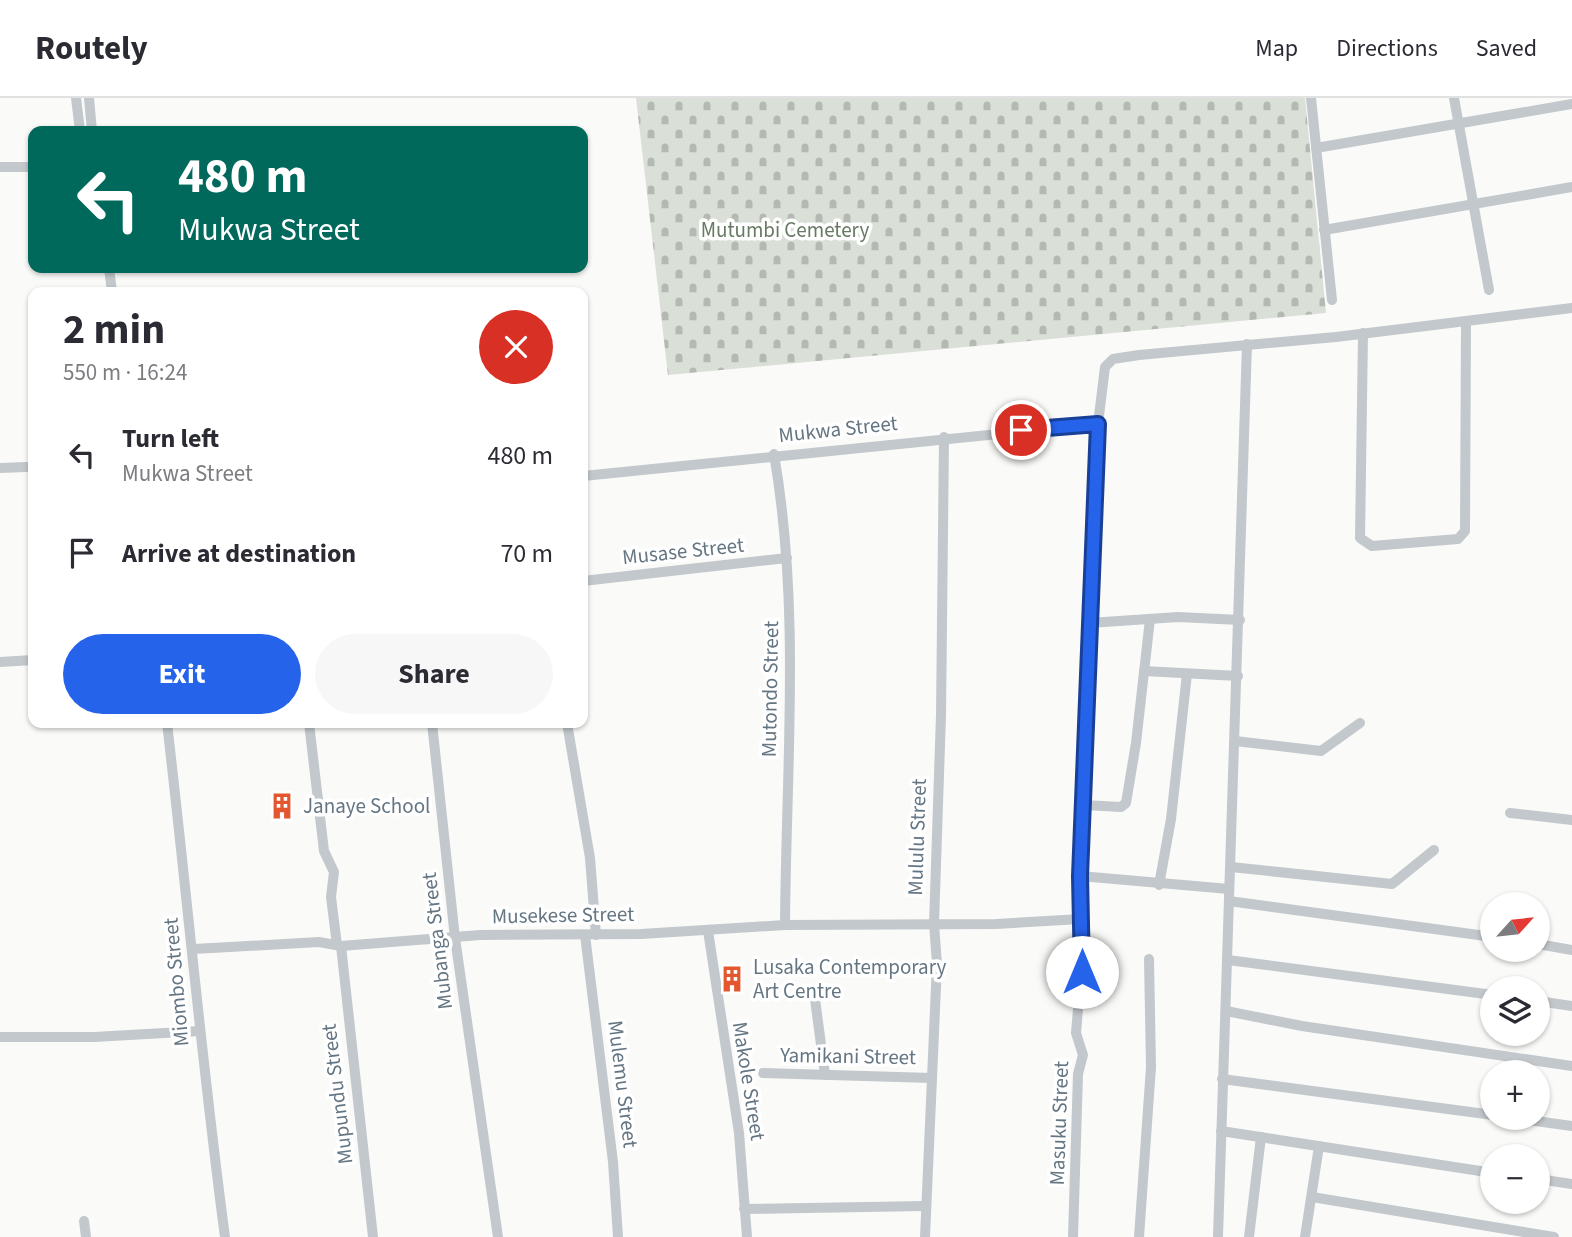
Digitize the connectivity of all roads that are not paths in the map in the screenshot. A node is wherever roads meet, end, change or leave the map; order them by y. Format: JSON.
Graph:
{"nodes":[{"id":1,"x":76,"y":98,"type":"edge"},
{"id":2,"x":89,"y":98,"type":"edge"},
{"id":3,"x":1311,"y":98,"type":"edge"},
{"id":4,"x":1454,"y":98,"type":"edge"},
{"id":5,"x":1572,"y":104,"type":"edge"},
{"id":6,"x":1459,"y":124,"type":"junction"},
{"id":7,"x":79,"y":126,"type":"edge"},
{"id":8,"x":92,"y":126,"type":"edge"},
{"id":9,"x":1316,"y":148,"type":"junction"},
{"id":10,"x":0,"y":167,"type":"edge"},
{"id":11,"x":28,"y":167,"type":"edge"},
{"id":12,"x":1572,"y":187,"type":"edge"},
{"id":13,"x":1474,"y":204,"type":"junction"},
{"id":14,"x":1324,"y":230,"type":"junction"},
{"id":15,"x":1489,"y":290,"type":"dead end"},
{"id":16,"x":1332,"y":300,"type":"dead end"},
{"id":17,"x":1572,"y":309,"type":"edge"},
{"id":18,"x":1466,"y":321,"type":"junction"},
{"id":19,"x":1363,"y":334,"type":"junction"},
{"id":20,"x":1247,"y":344,"type":"junction"},
{"id":21,"x":1098,"y":424,"type":"junction"},
{"id":22,"x":944,"y":438,"type":"junction"},
{"id":23,"x":774,"y":454,"type":"junction"},
{"id":24,"x":26,"y":467,"type":"dead end"},
{"id":25,"x":0,"y":468,"type":"edge"},
{"id":26,"x":588,"y":475,"type":"edge"},
{"id":27,"x":787,"y":558,"type":"junction"},
{"id":28,"x":588,"y":580,"type":"edge"},
{"id":29,"x":1150,"y":619,"type":"junction"},
{"id":30,"x":1240,"y":620,"type":"junction"},
{"id":31,"x":1089,"y":624,"type":"junction"},
{"id":32,"x":28,"y":660,"type":"edge"},
{"id":33,"x":0,"y":662,"type":"edge"},
{"id":34,"x":1144,"y":671,"type":"junction"},
{"id":35,"x":1187,"y":674,"type":"junction"},
{"id":36,"x":1238,"y":676,"type":"junction"},
{"id":37,"x":1360,"y":723,"type":"dead end"},
{"id":38,"x":167,"y":728,"type":"edge"},
{"id":39,"x":310,"y":728,"type":"edge"},
{"id":40,"x":433,"y":728,"type":"edge"},
{"id":41,"x":568,"y":728,"type":"edge"},
{"id":42,"x":1235,"y":741,"type":"junction"},
{"id":43,"x":1084,"y":805,"type":"junction"},
{"id":44,"x":1510,"y":813,"type":"dead end"},
{"id":45,"x":1572,"y":820,"type":"edge"},
{"id":46,"x":1434,"y":850,"type":"dead end"},
{"id":47,"x":1231,"y":867,"type":"junction"},
{"id":48,"x":1080,"y":876,"type":"junction"},
{"id":49,"x":1159,"y":885,"type":"junction"},
{"id":50,"x":1229,"y":895,"type":"junction"},
{"id":51,"x":1081,"y":919,"type":"junction"},
{"id":52,"x":934,"y":924,"type":"junction"},
{"id":53,"x":785,"y":925,"type":"junction"},
{"id":54,"x":708,"y":930,"type":"junction"},
{"id":55,"x":591,"y":935,"type":"junction"},
{"id":56,"x":1480,"y":935,"type":"edge"},
{"id":57,"x":455,"y":938,"type":"junction"},
{"id":58,"x":339,"y":946,"type":"junction"},
{"id":59,"x":1550,"y":946,"type":"edge"},
{"id":60,"x":194,"y":949,"type":"junction"},
{"id":61,"x":1572,"y":950,"type":"edge"},
{"id":62,"x":1149,"y":959,"type":"dead end"},
{"id":63,"x":1228,"y":960,"type":"junction"},
{"id":64,"x":1480,"y":993,"type":"edge"},
{"id":65,"x":815,"y":999,"type":"dead end"},
{"id":66,"x":1550,"y":1003,"type":"edge"},
{"id":67,"x":1572,"y":1006,"type":"edge"},
{"id":68,"x":1226,"y":1011,"type":"junction"},
{"id":69,"x":200,"y":1031,"type":"junction"},
{"id":70,"x":0,"y":1037,"type":"edge"},
{"id":71,"x":1572,"y":1066,"type":"edge"},
{"id":72,"x":763,"y":1073,"type":"dead end"},
{"id":73,"x":825,"y":1075,"type":"junction"},
{"id":74,"x":932,"y":1077,"type":"junction"},
{"id":75,"x":1222,"y":1079,"type":"junction"},
{"id":76,"x":1480,"y":1113,"type":"edge"},
{"id":77,"x":1550,"y":1123,"type":"edge"},
{"id":78,"x":1572,"y":1126,"type":"edge"},
{"id":79,"x":1222,"y":1131,"type":"junction"},
{"id":80,"x":1261,"y":1137,"type":"junction"},
{"id":81,"x":1319,"y":1146,"type":"junction"},
{"id":82,"x":1480,"y":1171,"type":"edge"},
{"id":83,"x":1550,"y":1181,"type":"edge"},
{"id":84,"x":1572,"y":1184,"type":"edge"},
{"id":85,"x":1312,"y":1198,"type":"junction"},
{"id":86,"x":925,"y":1206,"type":"junction"},
{"id":87,"x":744,"y":1209,"type":"junction"},
{"id":88,"x":84,"y":1221,"type":"dead end"},
{"id":89,"x":86,"y":1237,"type":"edge"},
{"id":90,"x":225,"y":1237,"type":"edge"},
{"id":91,"x":373,"y":1237,"type":"edge"},
{"id":92,"x":498,"y":1237,"type":"edge"},
{"id":93,"x":618,"y":1237,"type":"edge"},
{"id":94,"x":747,"y":1237,"type":"edge"},
{"id":95,"x":925,"y":1237,"type":"edge"},
{"id":96,"x":1073,"y":1237,"type":"edge"},
{"id":97,"x":1139,"y":1237,"type":"edge"},
{"id":98,"x":1218,"y":1237,"type":"edge"},
{"id":99,"x":1249,"y":1237,"type":"edge"},
{"id":100,"x":1305,"y":1237,"type":"edge"},
{"id":101,"x":1554,"y":1237,"type":"edge"}],
"edges":[{"from":1,"to":7,"type":"street"},
{"from":2,"to":8,"type":"street"},
{"from":3,"to":9,"type":"street"},
{"from":4,"to":6,"type":"street"},
{"from":5,"to":6,"type":"street"},
{"from":6,"to":9,"type":"street"},
{"from":6,"to":13,"type":"street"},
{"from":9,"to":14,"type":"street"},
{"from":10,"to":11,"type":"street"},
{"from":12,"to":13,"type":"street"},
{"from":13,"to":14,"type":"street"},
{"from":13,"to":15,"type":"street"},
{"from":14,"to":16,"type":"street"},
{"from":17,"to":18,"type":"street","name":"Masuku Street"},
{"from":18,"to":19,"type":"street","name":"Masuku Street"},
{"from":18,"to":19,"type":"street"},
{"from":19,"to":20,"type":"street","name":"Masuku Street"},
{"from":20,"to":21,"type":"street","name":"Masuku Street"},
{"from":20,"to":30,"type":"street"},
{"from":21,"to":22,"type":"street","name":"Mukwa Street"},
{"from":21,"to":31,"type":"street","name":"Masuku Street"},
{"from":22,"to":23,"type":"street","name":"Mukwa Street"},
{"from":22,"to":52,"type":"street","name":"Mululu Street"},
{"from":23,"to":26,"type":"street","name":"Mukwa Street"},
{"from":23,"to":27,"type":"street","name":"Mutondo Street"},
{"from":24,"to":25,"type":"street"},
{"from":27,"to":28,"type":"street","name":"Musase Street"},
{"from":27,"to":53,"type":"street","name":"Mutondo Street"},
{"from":29,"to":30,"type":"street"},
{"from":29,"to":31,"type":"street"},
{"from":29,"to":34,"type":"street"},
{"from":30,"to":36,"type":"street"},
{"from":31,"to":43,"type":"street","name":"Masuku Street"},
{"from":32,"to":33,"type":"street"},
{"from":34,"to":35,"type":"street"},
{"from":34,"to":43,"type":"street"},
{"from":35,"to":36,"type":"street"},
{"from":35,"to":49,"type":"street"},
{"from":36,"to":42,"type":"street"},
{"from":37,"to":42,"type":"street"},
{"from":38,"to":60,"type":"street","name":"Miombo Street"},
{"from":39,"to":58,"type":"street","name":"Mupundu Street"},
{"from":40,"to":57,"type":"street","name":"Mubanga Street"},
{"from":41,"to":55,"type":"street","name":"Mulemu Street"},
{"from":42,"to":47,"type":"street"},
{"from":43,"to":48,"type":"street","name":"Masuku Street"},
{"from":44,"to":45,"type":"street"},
{"from":46,"to":47,"type":"street"},
{"from":47,"to":50,"type":"street"},
{"from":48,"to":49,"type":"street"},
{"from":48,"to":51,"type":"street","name":"Masuku Street"},
{"from":49,"to":50,"type":"street"},
{"from":50,"to":56,"type":"street"},
{"from":50,"to":63,"type":"street"},
{"from":51,"to":52,"type":"street","name":"Musekese Street"},
{"from":51,"to":96,"type":"street","name":"Masuku Street"},
{"from":52,"to":53,"type":"street","name":"Musekese Street"},
{"from":52,"to":74,"type":"street","name":"Mululu Street"},
{"from":53,"to":54,"type":"street","name":"Musekese Street"},
{"from":54,"to":55,"type":"street","name":"Musekese Street"},
{"from":54,"to":87,"type":"street","name":"Makole Street"},
{"from":55,"to":57,"type":"street","name":"Musekese Street"},
{"from":55,"to":93,"type":"street","name":"Mulemu Street"},
{"from":57,"to":58,"type":"street","name":"Musekese Street"},
{"from":57,"to":92,"type":"street","name":"Mubanga Street"},
{"from":58,"to":60,"type":"street","name":"Musekese Street"},
{"from":58,"to":91,"type":"street","name":"Mupundu Street"},
{"from":59,"to":61,"type":"street"},
{"from":60,"to":69,"type":"street","name":"Miombo Street"},
{"from":62,"to":97,"type":"street"},
{"from":63,"to":64,"type":"street"},
{"from":63,"to":68,"type":"street"},
{"from":65,"to":73,"type":"street"},
{"from":66,"to":67,"type":"street"},
{"from":68,"to":71,"type":"street"},
{"from":68,"to":75,"type":"street"},
{"from":69,"to":70,"type":"street"},
{"from":69,"to":90,"type":"street","name":"Miombo Street"},
{"from":72,"to":73,"type":"street","name":"Yamikani Street"},
{"from":73,"to":74,"type":"street","name":"Yamikani Street"},
{"from":74,"to":86,"type":"street","name":"Mululu Street"},
{"from":75,"to":76,"type":"street"},
{"from":75,"to":79,"type":"street"},
{"from":77,"to":78,"type":"street"},
{"from":79,"to":80,"type":"street"},
{"from":79,"to":98,"type":"street"},
{"from":80,"to":81,"type":"street"},
{"from":80,"to":99,"type":"street"},
{"from":81,"to":82,"type":"street"},
{"from":81,"to":85,"type":"street"},
{"from":83,"to":84,"type":"street"},
{"from":85,"to":100,"type":"street"},
{"from":85,"to":101,"type":"street"},
{"from":86,"to":87,"type":"street"},
{"from":86,"to":95,"type":"street","name":"Mululu Street"},
{"from":87,"to":94,"type":"street","name":"Makole Street"},
{"from":88,"to":89,"type":"street"}]}
